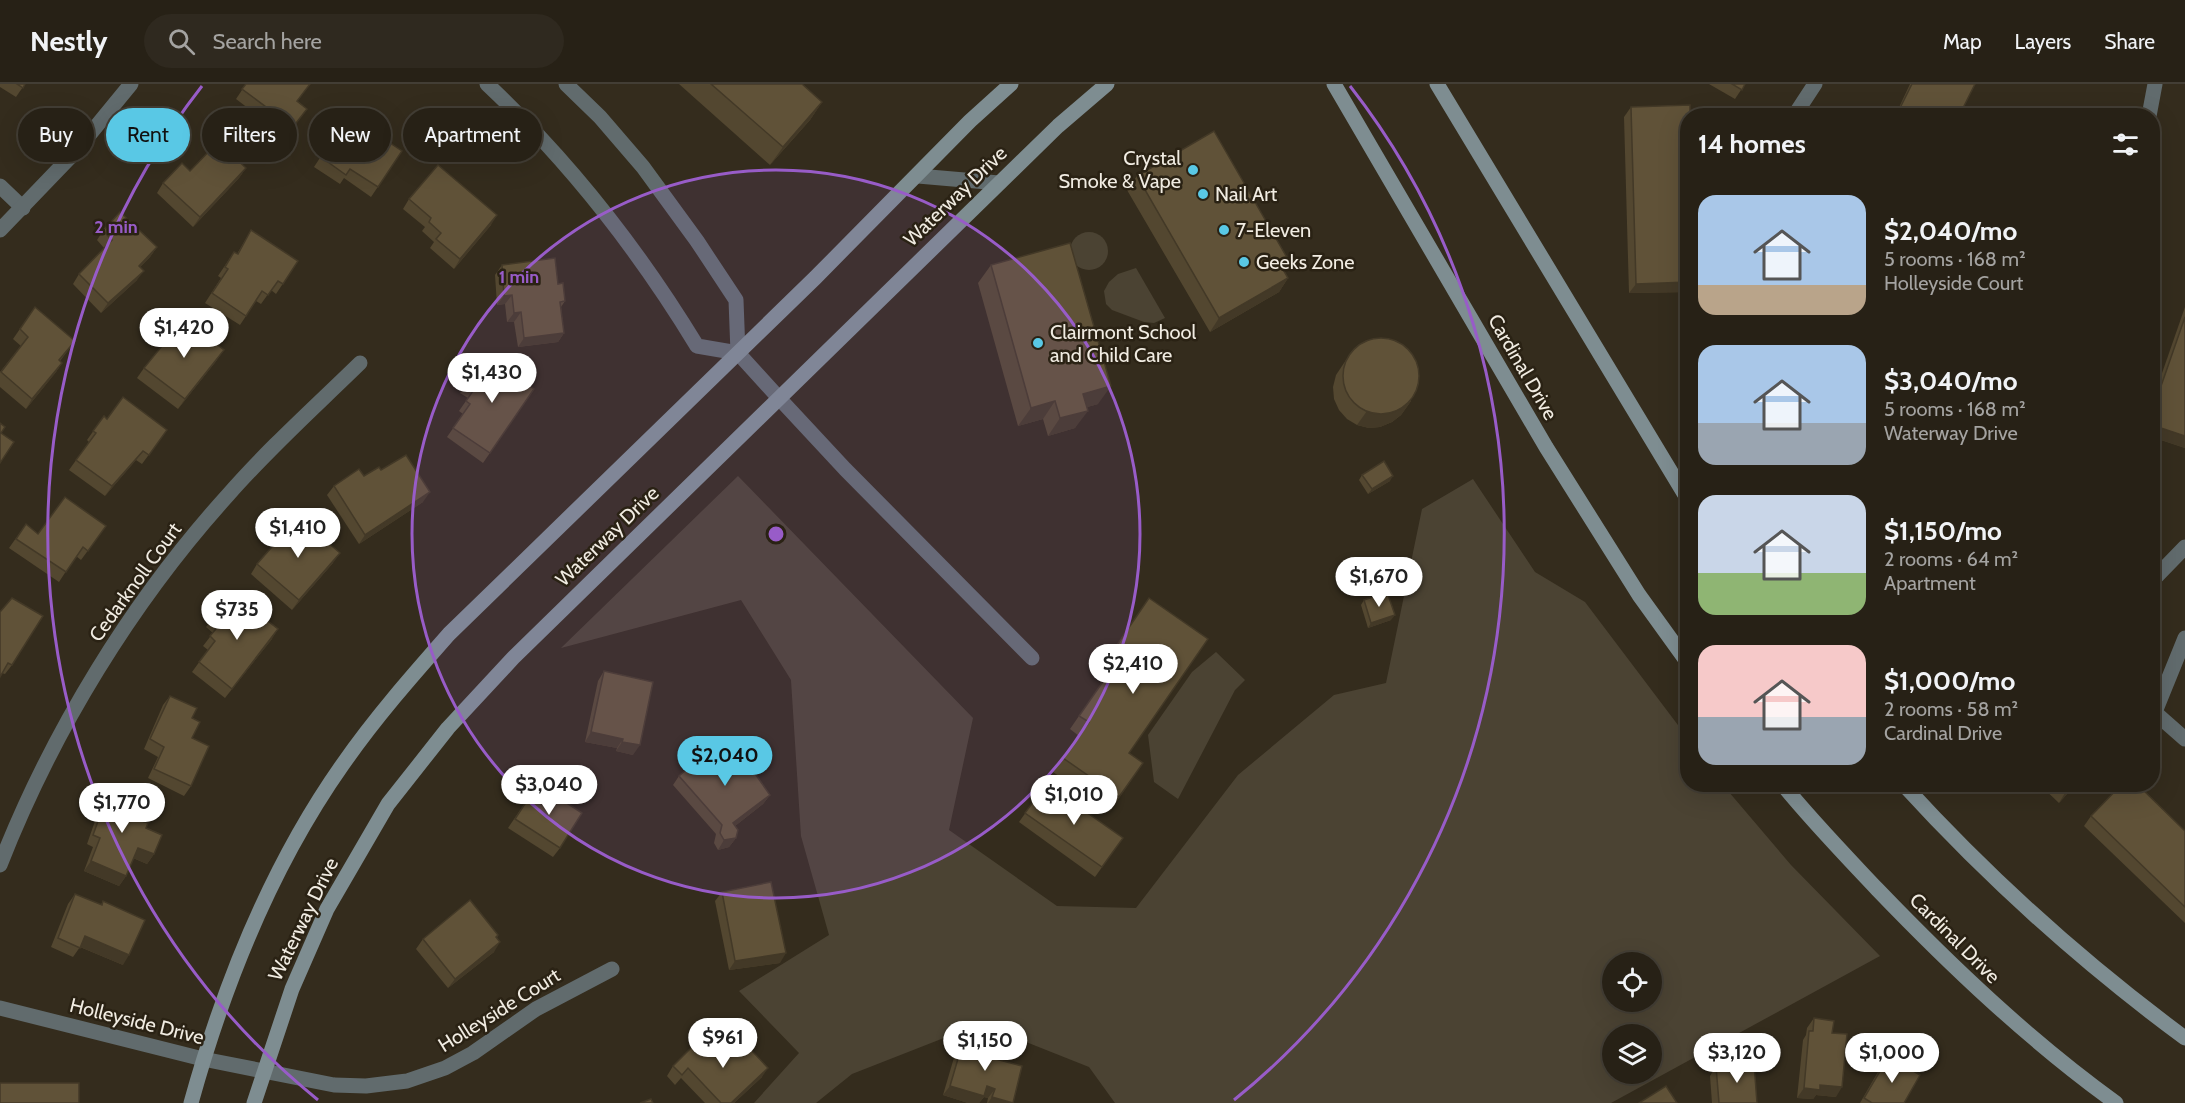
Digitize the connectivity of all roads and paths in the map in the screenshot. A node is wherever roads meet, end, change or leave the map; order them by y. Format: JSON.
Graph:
{"nodes":[{"id":1,"x":131,"y":84,"type":"edge"},
{"id":2,"x":487,"y":84,"type":"edge"},
{"id":3,"x":566,"y":84,"type":"edge"},
{"id":4,"x":1011,"y":84,"type":"edge"},
{"id":5,"x":1107,"y":84,"type":"edge"},
{"id":6,"x":1334,"y":84,"type":"edge"},
{"id":7,"x":1437,"y":84,"type":"edge"},
{"id":8,"x":1815,"y":84,"type":"edge"},
{"id":9,"x":2155,"y":84,"type":"edge"},
{"id":10,"x":1799,"y":108,"type":"edge"},
{"id":11,"x":2150,"y":108,"type":"edge"},
{"id":12,"x":918,"y":176,"type":"junction"},
{"id":13,"x":999,"y":183,"type":"junction"},
{"id":14,"x":0,"y":186,"type":"edge"},
{"id":15,"x":23,"y":208,"type":"junction"},
{"id":16,"x":0,"y":230,"type":"edge"},
{"id":17,"x":738,"y":353,"type":"junction"},
{"id":18,"x":360,"y":363,"type":"dead end"},
{"id":19,"x":778,"y":397,"type":"junction"},
{"id":20,"x":1680,"y":487,"type":"edge"},
{"id":21,"x":2185,"y":547,"type":"edge"},
{"id":22,"x":2160,"y":573,"type":"edge"},
{"id":23,"x":2185,"y":638,"type":"edge"},
{"id":24,"x":1680,"y":652,"type":"edge"},
{"id":25,"x":1032,"y":658,"type":"dead end"},
{"id":26,"x":2160,"y":697,"type":"edge"},
{"id":27,"x":2160,"y":716,"type":"edge"},
{"id":28,"x":2185,"y":739,"type":"edge"},
{"id":29,"x":1788,"y":792,"type":"edge"},
{"id":30,"x":1910,"y":792,"type":"edge"},
{"id":31,"x":0,"y":865,"type":"edge"},
{"id":32,"x":612,"y":969,"type":"dead end"},
{"id":33,"x":0,"y":1008,"type":"edge"},
{"id":34,"x":2185,"y":1038,"type":"edge"},
{"id":35,"x":203,"y":1059,"type":"junction"},
{"id":36,"x":263,"y":1071,"type":"junction"},
{"id":37,"x":191,"y":1103,"type":"edge"},
{"id":38,"x":254,"y":1103,"type":"edge"},
{"id":39,"x":2116,"y":1103,"type":"edge"}],
"edges":[{"from":1,"to":15,"type":"street"},
{"from":2,"to":17,"type":"street"},
{"from":3,"to":17,"type":"street"},
{"from":4,"to":12,"type":"main road","name":"Waterway Drive"},
{"from":5,"to":13,"type":"main road","name":"Waterway Drive"},
{"from":6,"to":24,"type":"main road","name":"Cardinal Drive"},
{"from":7,"to":20,"type":"main road"},
{"from":8,"to":10,"type":"street"},
{"from":9,"to":11,"type":"street"},
{"from":12,"to":13,"type":"street"},
{"from":12,"to":17,"type":"main road","name":"Waterway Drive"},
{"from":13,"to":19,"type":"main road","name":"Waterway Drive"},
{"from":14,"to":15,"type":"street"},
{"from":15,"to":16,"type":"street"},
{"from":17,"to":19,"type":"street"},
{"from":17,"to":35,"type":"main road","name":"Waterway Drive"},
{"from":18,"to":31,"type":"street","name":"Cedarknoll Court"},
{"from":19,"to":25,"type":"street"},
{"from":19,"to":36,"type":"main road","name":"Waterway Drive"},
{"from":21,"to":22,"type":"street"},
{"from":23,"to":26,"type":"street"},
{"from":27,"to":28,"type":"street"},
{"from":29,"to":39,"type":"main road","name":"Cardinal Drive"},
{"from":30,"to":34,"type":"main road"},
{"from":32,"to":36,"type":"street","name":"Holleyside Court"},
{"from":33,"to":35,"type":"street","name":"Holleyside Drive"},
{"from":35,"to":36,"type":"street","name":"Holleyside Drive"},
{"from":35,"to":37,"type":"main road","name":"Waterway Drive"},
{"from":36,"to":38,"type":"main road","name":"Waterway Drive"}]}
